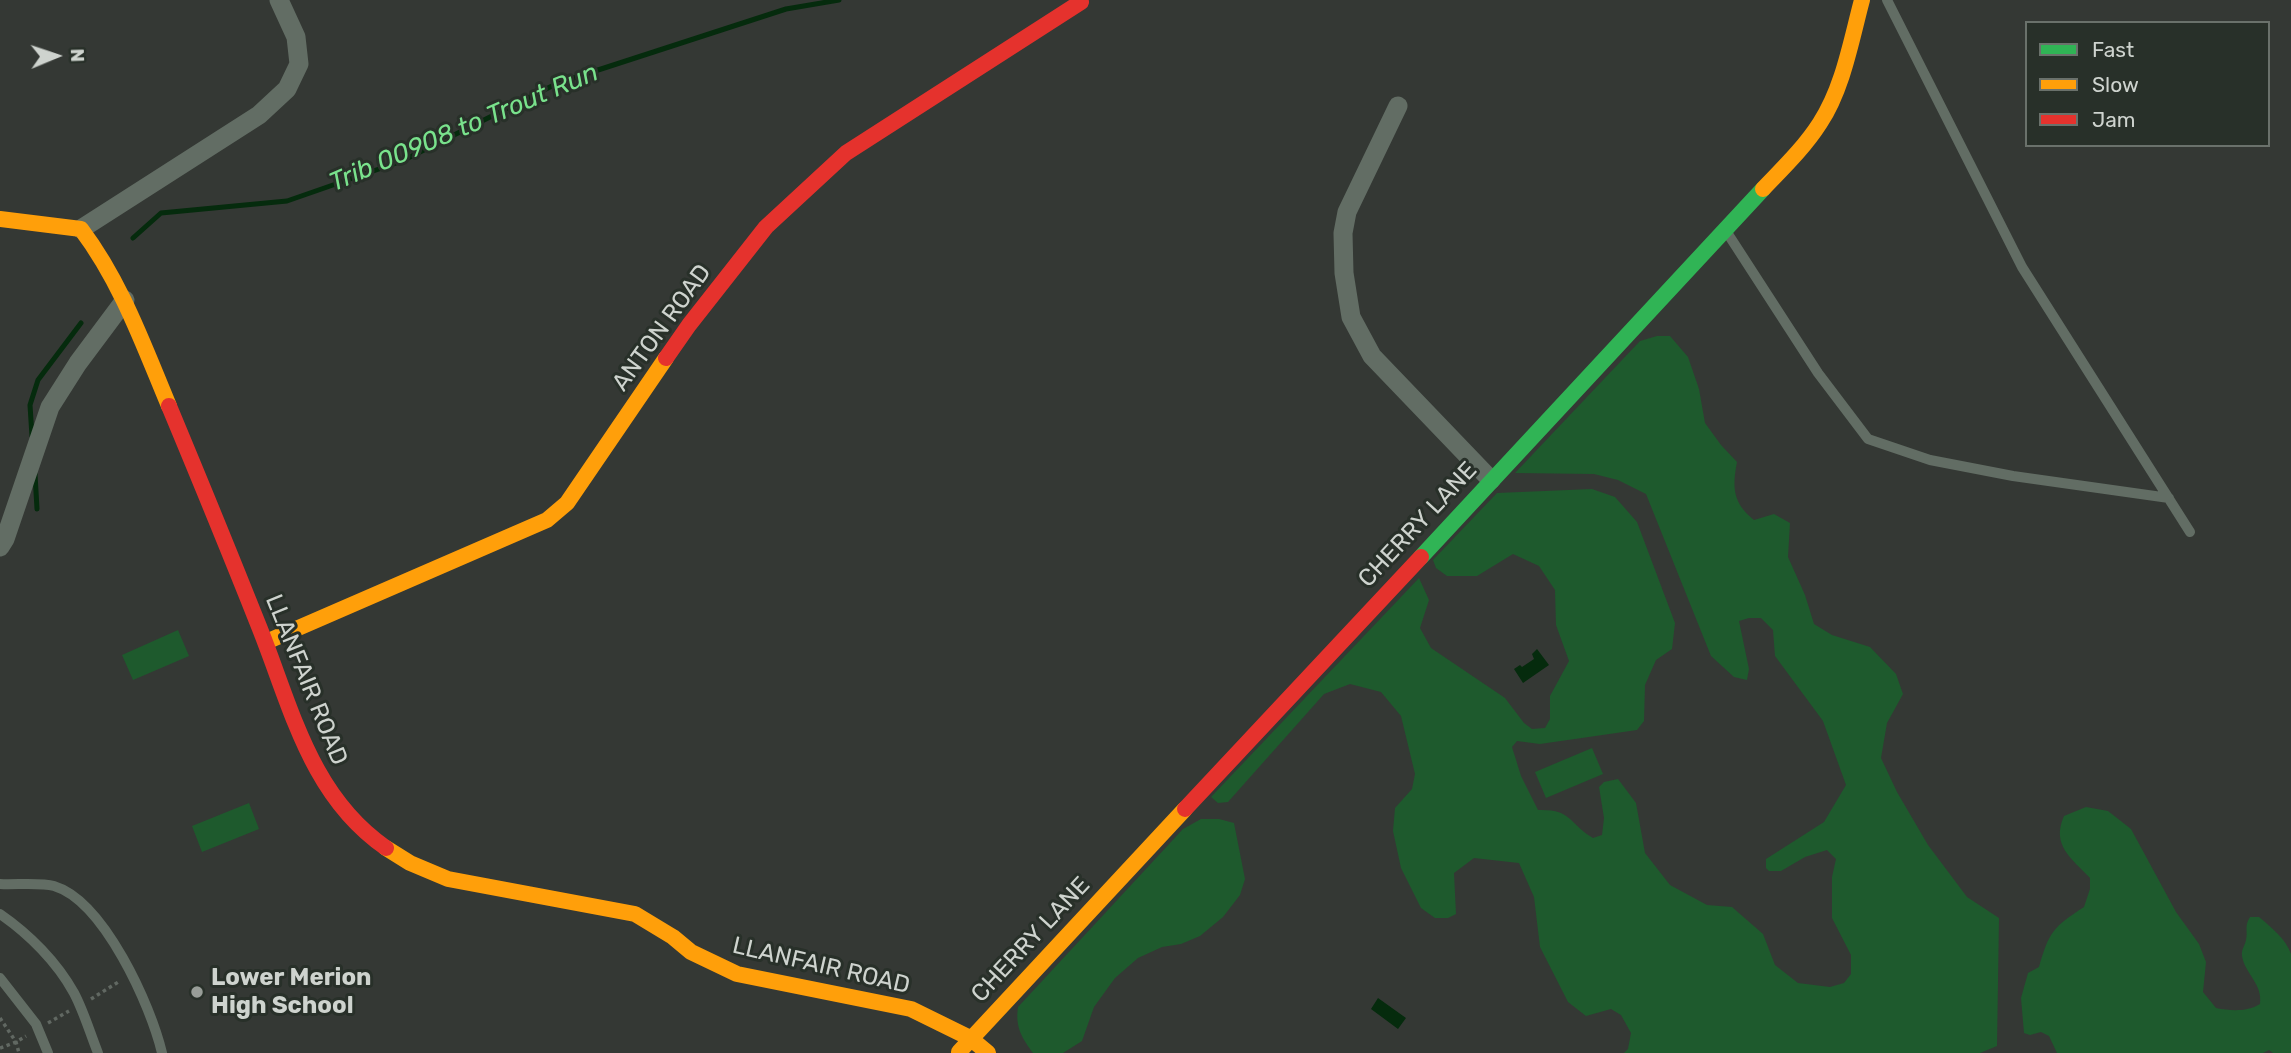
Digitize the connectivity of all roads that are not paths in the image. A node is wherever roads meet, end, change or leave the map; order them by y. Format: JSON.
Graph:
{"nodes":[{"id":1,"x":279,"y":0,"type":"edge"},
{"id":2,"x":1862,"y":0,"type":"edge"},
{"id":3,"x":1887,"y":0,"type":"edge"},
{"id":4,"x":1082,"y":1,"type":"edge"},
{"id":5,"x":1398,"y":106,"type":"dead end"},
{"id":6,"x":0,"y":219,"type":"edge"},
{"id":7,"x":81,"y":229,"type":"junction"},
{"id":8,"x":1726,"y":231,"type":"junction"},
{"id":9,"x":125,"y":300,"type":"junction"},
{"id":10,"x":1491,"y":480,"type":"junction"},
{"id":11,"x":2169,"y":498,"type":"junction"},
{"id":12,"x":2190,"y":532,"type":"dead end"},
{"id":13,"x":0,"y":547,"type":"edge"},
{"id":14,"x":266,"y":642,"type":"junction"},
{"id":15,"x":0,"y":884,"type":"edge"},
{"id":16,"x":0,"y":914,"type":"edge"},
{"id":17,"x":0,"y":978,"type":"edge"},
{"id":18,"x":970,"y":1038,"type":"junction"},
{"id":19,"x":48,"y":1053,"type":"edge"},
{"id":20,"x":98,"y":1053,"type":"edge"},
{"id":21,"x":162,"y":1053,"type":"edge"},
{"id":22,"x":958,"y":1053,"type":"edge"},
{"id":23,"x":988,"y":1053,"type":"edge"}],
"edges":[{"from":1,"to":7,"type":"street"},
{"from":2,"to":8,"type":"street","name":"CHERRY LANE"},
{"from":3,"to":11,"type":"lane"},
{"from":4,"to":14,"type":"street","name":"ANTON ROAD"},
{"from":5,"to":10,"type":"street"},
{"from":6,"to":7,"type":"street"},
{"from":7,"to":9,"type":"street","name":"LLANFAIR ROAD"},
{"from":8,"to":10,"type":"street","name":"CHERRY LANE"},
{"from":8,"to":11,"type":"lane"},
{"from":9,"to":13,"type":"street"},
{"from":9,"to":14,"type":"street","name":"LLANFAIR ROAD"},
{"from":10,"to":18,"type":"street","name":"CHERRY LANE"},
{"from":11,"to":12,"type":"lane"},
{"from":14,"to":18,"type":"street","name":"LLANFAIR ROAD"},
{"from":15,"to":21,"type":"lane"},
{"from":16,"to":20,"type":"lane"},
{"from":17,"to":19,"type":"lane"},
{"from":18,"to":22,"type":"street","name":"CHERRY LANE"},
{"from":18,"to":23,"type":"street","name":"LLANFAIR ROAD"}]}
